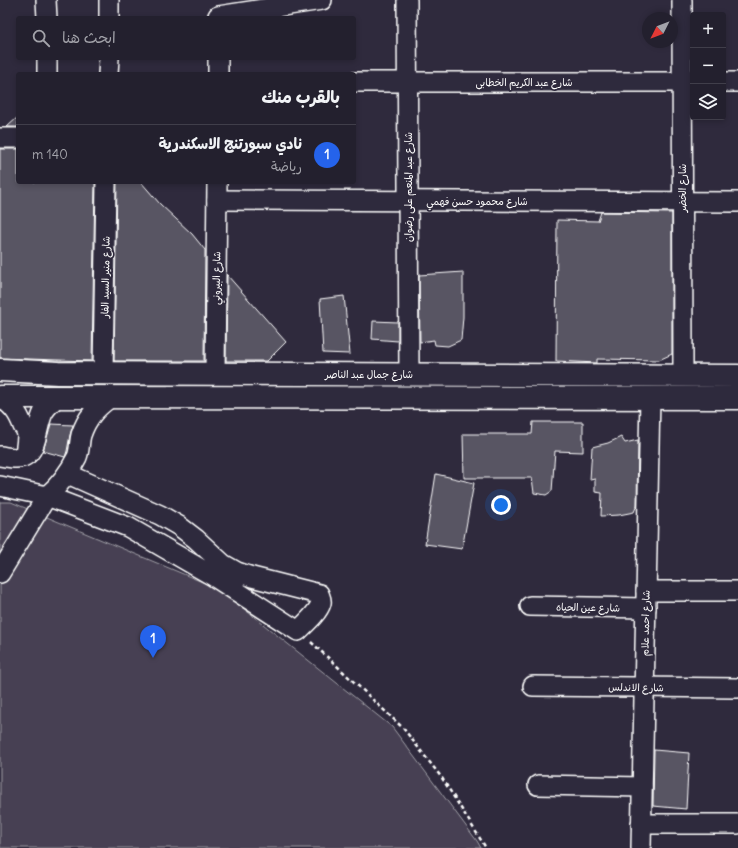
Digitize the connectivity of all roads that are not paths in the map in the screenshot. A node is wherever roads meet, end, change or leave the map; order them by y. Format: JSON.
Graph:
{"nodes":[{"id":1,"x":46,"y":0,"type":"edge"},
{"id":2,"x":109,"y":0,"type":"edge"},
{"id":3,"x":322,"y":0,"type":"edge"},
{"id":4,"x":407,"y":0,"type":"edge"},
{"id":5,"x":682,"y":0,"type":"edge"},
{"id":6,"x":218,"y":11,"type":"edge"},
{"id":7,"x":46,"y":16,"type":"edge"},
{"id":8,"x":109,"y":16,"type":"edge"},
{"id":9,"x":47,"y":60,"type":"edge"},
{"id":10,"x":108,"y":60,"type":"edge"},
{"id":11,"x":218,"y":60,"type":"edge"},
{"id":12,"x":47,"y":72,"type":"edge"},
{"id":13,"x":108,"y":72,"type":"edge"},
{"id":14,"x":218,"y":72,"type":"edge"},
{"id":15,"x":356,"y":82,"type":"edge"},
{"id":16,"x":407,"y":82,"type":"junction"},
{"id":17,"x":687,"y":82,"type":"edge"},
{"id":18,"x":726,"y":82,"type":"edge"},
{"id":19,"x":738,"y":82,"type":"edge"},
{"id":20,"x":0,"y":138,"type":"edge"},
{"id":21,"x":16,"y":138,"type":"edge"},
{"id":22,"x":106,"y":184,"type":"edge"},
{"id":23,"x":217,"y":191,"type":"edge"},
{"id":24,"x":408,"y":201,"type":"junction"},
{"id":25,"x":682,"y":202,"type":"junction"},
{"id":26,"x":738,"y":202,"type":"edge"},
{"id":27,"x":0,"y":370,"type":"edge"},
{"id":28,"x":103,"y":372,"type":"junction"},
{"id":29,"x":58,"y":373,"type":"junction"},
{"id":30,"x":216,"y":373,"type":"junction"},
{"id":31,"x":409,"y":374,"type":"junction"},
{"id":32,"x":683,"y":376,"type":"junction"},
{"id":33,"x":738,"y":376,"type":"edge"},
{"id":34,"x":0,"y":397,"type":"edge"},
{"id":35,"x":58,"y":397,"type":"junction"},
{"id":36,"x":111,"y":397,"type":"junction"},
{"id":37,"x":650,"y":397,"type":"junction"},
{"id":38,"x":738,"y":398,"type":"edge"},
{"id":39,"x":0,"y":456,"type":"edge"},
{"id":40,"x":24,"y":456,"type":"junction"},
{"id":41,"x":68,"y":474,"type":"junction"},
{"id":42,"x":0,"y":486,"type":"edge"},
{"id":43,"x":47,"y":496,"type":"junction"},
{"id":44,"x":0,"y":573,"type":"edge"},
{"id":45,"x":738,"y":591,"type":"edge"},
{"id":46,"x":646,"y":599,"type":"junction"},
{"id":47,"x":530,"y":606,"type":"dead end"},
{"id":48,"x":533,"y":686,"type":"dead end"},
{"id":49,"x":644,"y":687,"type":"junction"},
{"id":50,"x":738,"y":688,"type":"edge"},
{"id":51,"x":538,"y":785,"type":"dead end"},
{"id":52,"x":642,"y":786,"type":"junction"},
{"id":53,"x":641,"y":824,"type":"junction"},
{"id":54,"x":738,"y":824,"type":"edge"},
{"id":55,"x":641,"y":848,"type":"edge"}],
"edges":[{"from":1,"to":7,"type":"street"},
{"from":2,"to":8,"type":"street"},
{"from":3,"to":6,"type":"street"},
{"from":4,"to":16,"type":"street","name":"شارع عبد المنعم على رضوان"},
{"from":5,"to":17,"type":"street","name":"شارع الخضر"},
{"from":9,"to":12,"type":"street"},
{"from":10,"to":13,"type":"street"},
{"from":11,"to":14,"type":"street"},
{"from":15,"to":16,"type":"street","name":"شارع عبد الكريم الخطابى"},
{"from":16,"to":17,"type":"street","name":"شارع عبد الكريم الخطابى"},
{"from":16,"to":24,"type":"street","name":"شارع عبد المنعم على رضوان"},
{"from":17,"to":25,"type":"street","name":"شارع الخضر"},
{"from":18,"to":19,"type":"street"},
{"from":20,"to":21,"type":"street"},
{"from":22,"to":28,"type":"street","name":"شارع منير السيد الفار"},
{"from":23,"to":24,"type":"street","name":"شارع محمود حسن فهمي"},
{"from":23,"to":30,"type":"street","name":"شارع البيروني"},
{"from":24,"to":25,"type":"street","name":"شارع محمود حسن فهمي"},
{"from":24,"to":31,"type":"street","name":"شارع عبد المنعم على رضوان"},
{"from":25,"to":26,"type":"street","name":"شارع محمود حسن فهمي"},
{"from":25,"to":32,"type":"street","name":"شارع الخضر"},
{"from":27,"to":29,"type":"main road","name":"شارع جمال عبد الناصر"},
{"from":28,"to":29,"type":"main road","name":"شارع جمال عبد الناصر"},
{"from":28,"to":30,"type":"main road","name":"شارع جمال عبد الناصر"},
{"from":29,"to":35,"type":"main road"},
{"from":30,"to":31,"type":"main road","name":"شارع جمال عبد الناصر"},
{"from":31,"to":32,"type":"main road","name":"شارع جمال عبد الناصر"},
{"from":32,"to":33,"type":"main road","name":"شارع جمال عبد الناصر"},
{"from":34,"to":35,"type":"main road"},
{"from":34,"to":40,"type":"street"},
{"from":35,"to":36,"type":"main road"},
{"from":35,"to":40,"type":"street"},
{"from":36,"to":37,"type":"main road"},
{"from":36,"to":41,"type":"street"},
{"from":37,"to":38,"type":"main road"},
{"from":37,"to":46,"type":"street","name":"شارع احمد علام"},
{"from":39,"to":40,"type":"street"},
{"from":41,"to":43,"type":"street"},
{"from":41,"to":43,"type":"street"},
{"from":42,"to":43,"type":"street"},
{"from":43,"to":44,"type":"street"},
{"from":45,"to":46,"type":"street","name":"شارع عين الحياه"},
{"from":46,"to":47,"type":"street","name":"شارع عين الحياه"},
{"from":46,"to":49,"type":"street","name":"شارع احمد علام"},
{"from":48,"to":49,"type":"street","name":"شارع الاندلس"},
{"from":49,"to":50,"type":"street","name":"شارع الاندلس"},
{"from":49,"to":52,"type":"street","name":"شارع احمد علام"},
{"from":51,"to":52,"type":"street"},
{"from":52,"to":53,"type":"street","name":"شارع احمد علام"},
{"from":53,"to":54,"type":"street"},
{"from":53,"to":55,"type":"street","name":"شارع احمد علام"}]}
